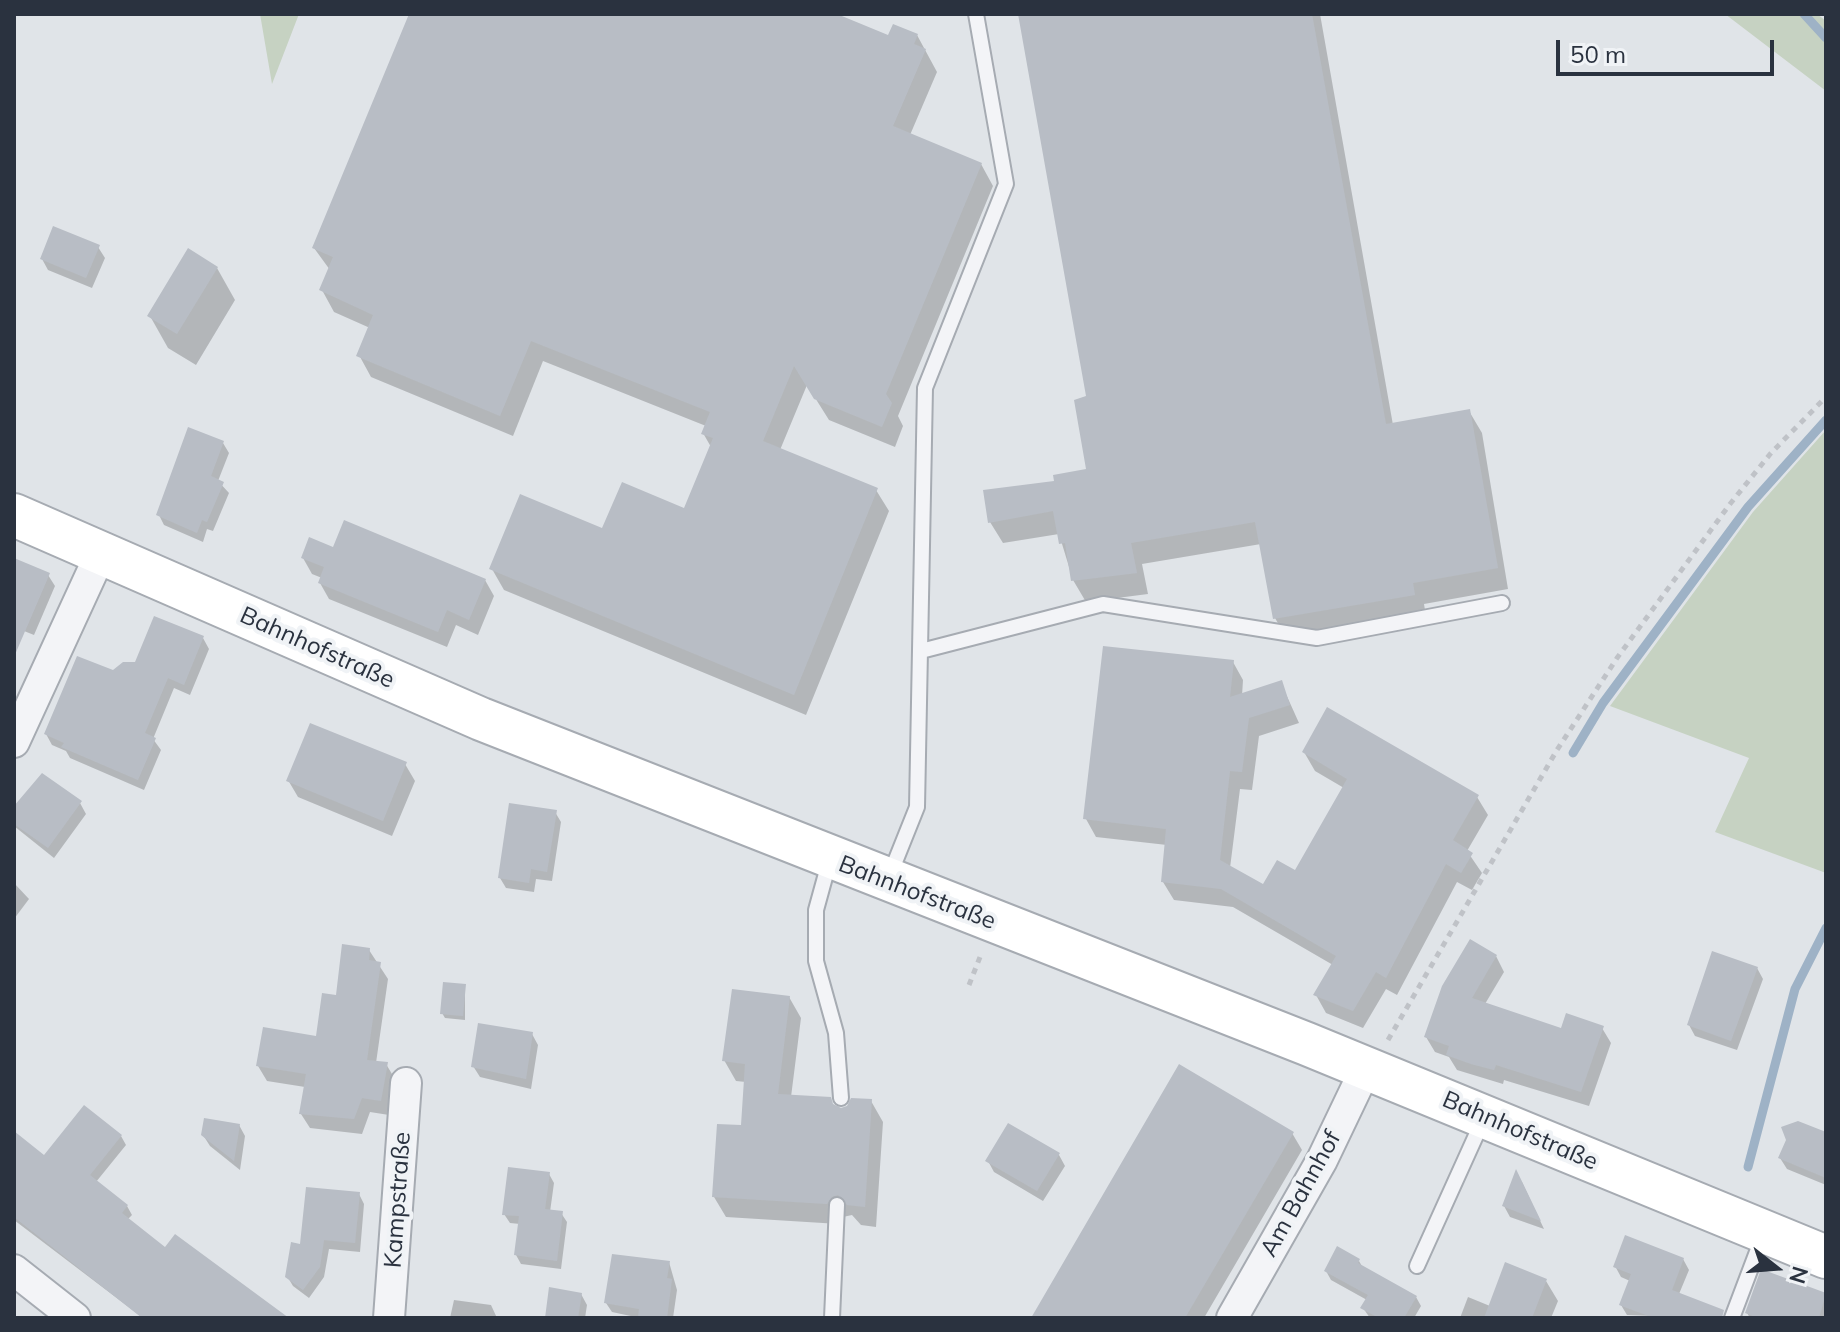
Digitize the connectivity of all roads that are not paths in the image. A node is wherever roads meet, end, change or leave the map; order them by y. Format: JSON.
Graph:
{"nodes":[{"id":1,"x":976,"y":14,"type":"edge"},
{"id":2,"x":14,"y":515,"type":"edge"},
{"id":3,"x":101,"y":553,"type":"junction"},
{"id":4,"x":1502,"y":603,"type":"dead end"},
{"id":5,"x":921,"y":651,"type":"junction"},
{"id":6,"x":14,"y":742,"type":"edge"},
{"id":7,"x":830,"y":859,"type":"junction"},
{"id":8,"x":887,"y":882,"type":"junction"},
{"id":9,"x":1377,"y":1055,"type":"junction"},
{"id":10,"x":406,"y":1083,"type":"dead end"},
{"id":11,"x":841,"y":1098,"type":"dead end"},
{"id":12,"x":1484,"y":1116,"type":"junction"},
{"id":13,"x":837,"y":1205,"type":"dead end"},
{"id":14,"x":1765,"y":1232,"type":"junction"},
{"id":15,"x":1826,"y":1257,"type":"edge"},
{"id":16,"x":1417,"y":1266,"type":"dead end"},
{"id":17,"x":14,"y":1270,"type":"edge"},
{"id":18,"x":75,"y":1318,"type":"edge"},
{"id":19,"x":389,"y":1318,"type":"edge"},
{"id":20,"x":832,"y":1318,"type":"edge"},
{"id":21,"x":1232,"y":1318,"type":"edge"},
{"id":22,"x":1732,"y":1318,"type":"edge"}],
"edges":[{"from":1,"to":5,"type":"lane"},
{"from":2,"to":3,"type":"main road","name":"Bahnhofstraße"},
{"from":3,"to":6,"type":"street"},
{"from":3,"to":7,"type":"main road","name":"Bahnhofstraße"},
{"from":4,"to":5,"type":"lane"},
{"from":5,"to":8,"type":"lane"},
{"from":7,"to":8,"type":"main road","name":"Bahnhofstraße"},
{"from":7,"to":11,"type":"lane"},
{"from":8,"to":9,"type":"main road","name":"Bahnhofstraße"},
{"from":9,"to":12,"type":"main road","name":"Bahnhofstraße"},
{"from":9,"to":21,"type":"street","name":"Am Bahnhof"},
{"from":10,"to":19,"type":"street","name":"Kampstraße"},
{"from":12,"to":14,"type":"main road","name":"Bahnhofstraße"},
{"from":12,"to":16,"type":"lane"},
{"from":13,"to":20,"type":"lane"},
{"from":14,"to":15,"type":"main road","name":"Bahnhofstraße"},
{"from":14,"to":22,"type":"lane"},
{"from":17,"to":18,"type":"street"}]}
